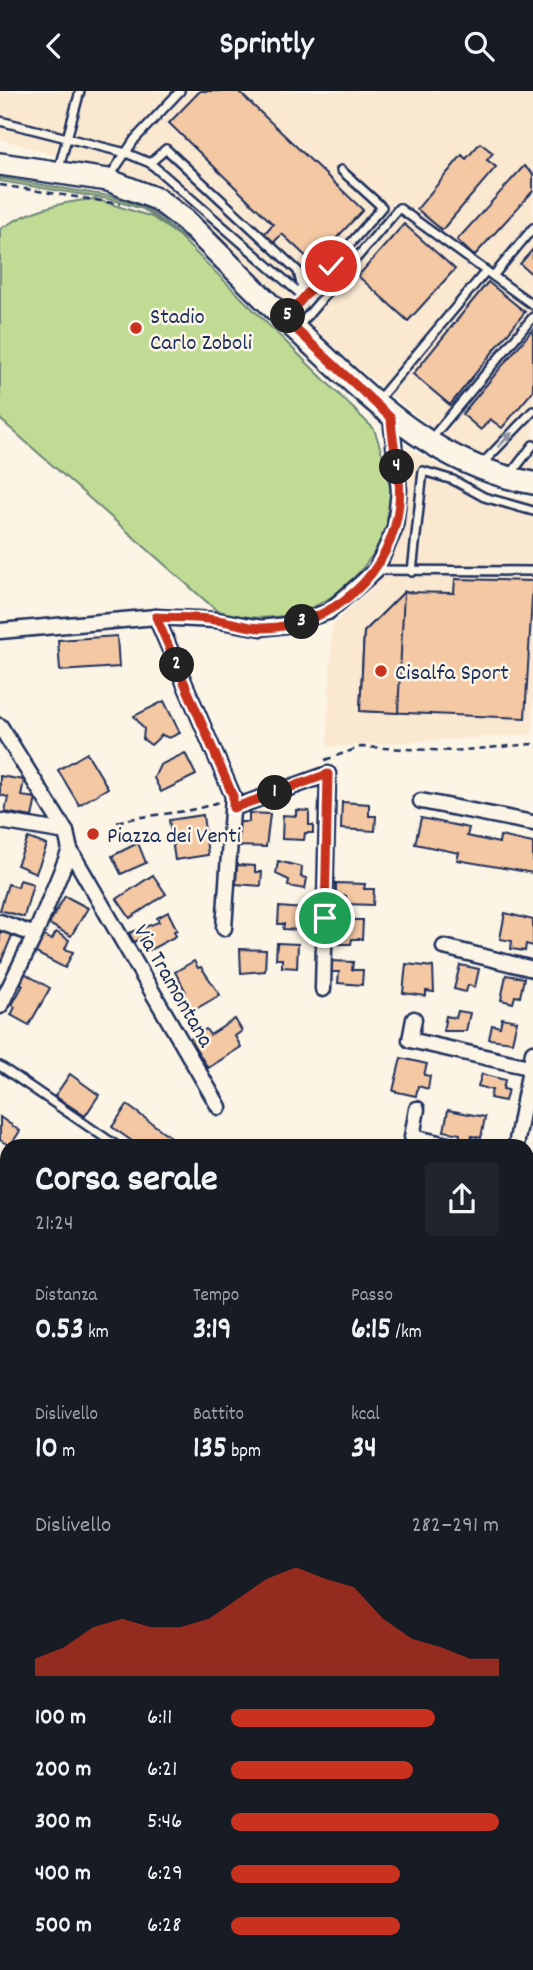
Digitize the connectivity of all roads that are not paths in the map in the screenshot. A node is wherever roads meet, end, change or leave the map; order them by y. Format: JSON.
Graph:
{"nodes":[{"id":1,"x":80,"y":91,"type":"edge"},
{"id":2,"x":180,"y":91,"type":"edge"},
{"id":3,"x":0,"y":121,"type":"edge"},
{"id":4,"x":66,"y":139,"type":"junction"},
{"id":5,"x":126,"y":153,"type":"junction"},
{"id":6,"x":2,"y":163,"type":"edge"},
{"id":7,"x":150,"y":163,"type":"junction"},
{"id":8,"x":341,"y":170,"type":"dead end"},
{"id":9,"x":57,"y":173,"type":"junction"},
{"id":10,"x":107,"y":180,"type":"junction"},
{"id":11,"x":533,"y":228,"type":"edge"},
{"id":12,"x":489,"y":273,"type":"junction"},
{"id":13,"x":304,"y":297,"type":"junction"},
{"id":14,"x":533,"y":305,"type":"edge"},
{"id":15,"x":533,"y":317,"type":"edge"},
{"id":16,"x":290,"y":324,"type":"junction"},
{"id":17,"x":383,"y":411,"type":"junction"},
{"id":18,"x":533,"y":411,"type":"edge"},
{"id":19,"x":427,"y":443,"type":"junction"},
{"id":20,"x":533,"y":445,"type":"edge"},
{"id":21,"x":477,"y":469,"type":"junction"},
{"id":22,"x":508,"y":479,"type":"junction"},
{"id":23,"x":533,"y":483,"type":"edge"},
{"id":24,"x":533,"y":511,"type":"edge"},
{"id":25,"x":376,"y":570,"type":"junction"},
{"id":26,"x":533,"y":571,"type":"edge"},
{"id":27,"x":412,"y":572,"type":"junction"},
{"id":28,"x":156,"y":617,"type":"junction"},
{"id":29,"x":0,"y":631,"type":"edge"},
{"id":30,"x":0,"y":726,"type":"edge"},
{"id":31,"x":421,"y":801,"type":"dead end"},
{"id":32,"x":233,"y":802,"type":"junction"},
{"id":33,"x":0,"y":821,"type":"edge"},
{"id":34,"x":533,"y":823,"type":"edge"},
{"id":35,"x":66,"y":832,"type":"junction"},
{"id":36,"x":70,"y":850,"type":"junction"},
{"id":37,"x":0,"y":922,"type":"edge"},
{"id":38,"x":224,"y":928,"type":"dead end"},
{"id":39,"x":35,"y":935,"type":"junction"},
{"id":40,"x":444,"y":947,"type":"dead end"},
{"id":41,"x":533,"y":969,"type":"edge"},
{"id":42,"x":323,"y":989,"type":"dead end"},
{"id":43,"x":0,"y":1006,"type":"edge"},
{"id":44,"x":414,"y":1019,"type":"dead end"},
{"id":45,"x":532,"y":1062,"type":"edge"},
{"id":46,"x":0,"y":1066,"type":"edge"},
{"id":47,"x":219,"y":1107,"type":"dead end"},
{"id":48,"x":417,"y":1109,"type":"dead end"},
{"id":49,"x":107,"y":1139,"type":"edge"},
{"id":50,"x":421,"y":1139,"type":"edge"},
{"id":51,"x":517,"y":1139,"type":"edge"}],
"edges":[{"from":1,"to":4,"type":"lane"},
{"from":2,"to":5,"type":"lane"},
{"from":3,"to":4,"type":"lane"},
{"from":4,"to":5,"type":"lane"},
{"from":4,"to":9,"type":"lane"},
{"from":5,"to":7,"type":"lane"},
{"from":5,"to":10,"type":"lane"},
{"from":6,"to":9,"type":"main road"},
{"from":7,"to":13,"type":"lane"},
{"from":7,"to":13,"type":"lane"},
{"from":8,"to":13,"type":"lane"},
{"from":9,"to":10,"type":"main road"},
{"from":10,"to":16,"type":"main road"},
{"from":11,"to":12,"type":"lane"},
{"from":12,"to":14,"type":"lane"},
{"from":12,"to":16,"type":"lane"},
{"from":12,"to":17,"type":"lane"},
{"from":13,"to":16,"type":"lane"},
{"from":15,"to":19,"type":"lane"},
{"from":16,"to":17,"type":"main road"},
{"from":17,"to":19,"type":"main road"},
{"from":17,"to":25,"type":"street"},
{"from":21,"to":18,"type":"lane","one_way":true},
{"from":19,"to":21,"type":"main road"},
{"from":20,"to":22,"type":"lane"},
{"from":21,"to":22,"type":"main road"},
{"from":22,"to":23,"type":"main road"},
{"from":24,"to":27,"type":"lane"},
{"from":25,"to":27,"type":"lane"},
{"from":25,"to":28,"type":"street"},
{"from":26,"to":27,"type":"lane"},
{"from":28,"to":29,"type":"street"},
{"from":28,"to":32,"type":"street"},
{"from":30,"to":35,"type":"street"},
{"from":31,"to":34,"type":"street"},
{"from":32,"to":38,"type":"street"},
{"from":32,"to":42,"type":"street"},
{"from":33,"to":35,"type":"street"},
{"from":35,"to":36,"type":"street"},
{"from":36,"to":39,"type":"street"},
{"from":36,"to":47,"type":"street","name":"Via Tramontana"},
{"from":37,"to":39,"type":"street"},
{"from":39,"to":43,"type":"street"},
{"from":40,"to":41,"type":"street"},
{"from":44,"to":45,"type":"street"},
{"from":45,"to":51,"type":"street"},
{"from":46,"to":49,"type":"lane"},
{"from":48,"to":50,"type":"street"}]}
